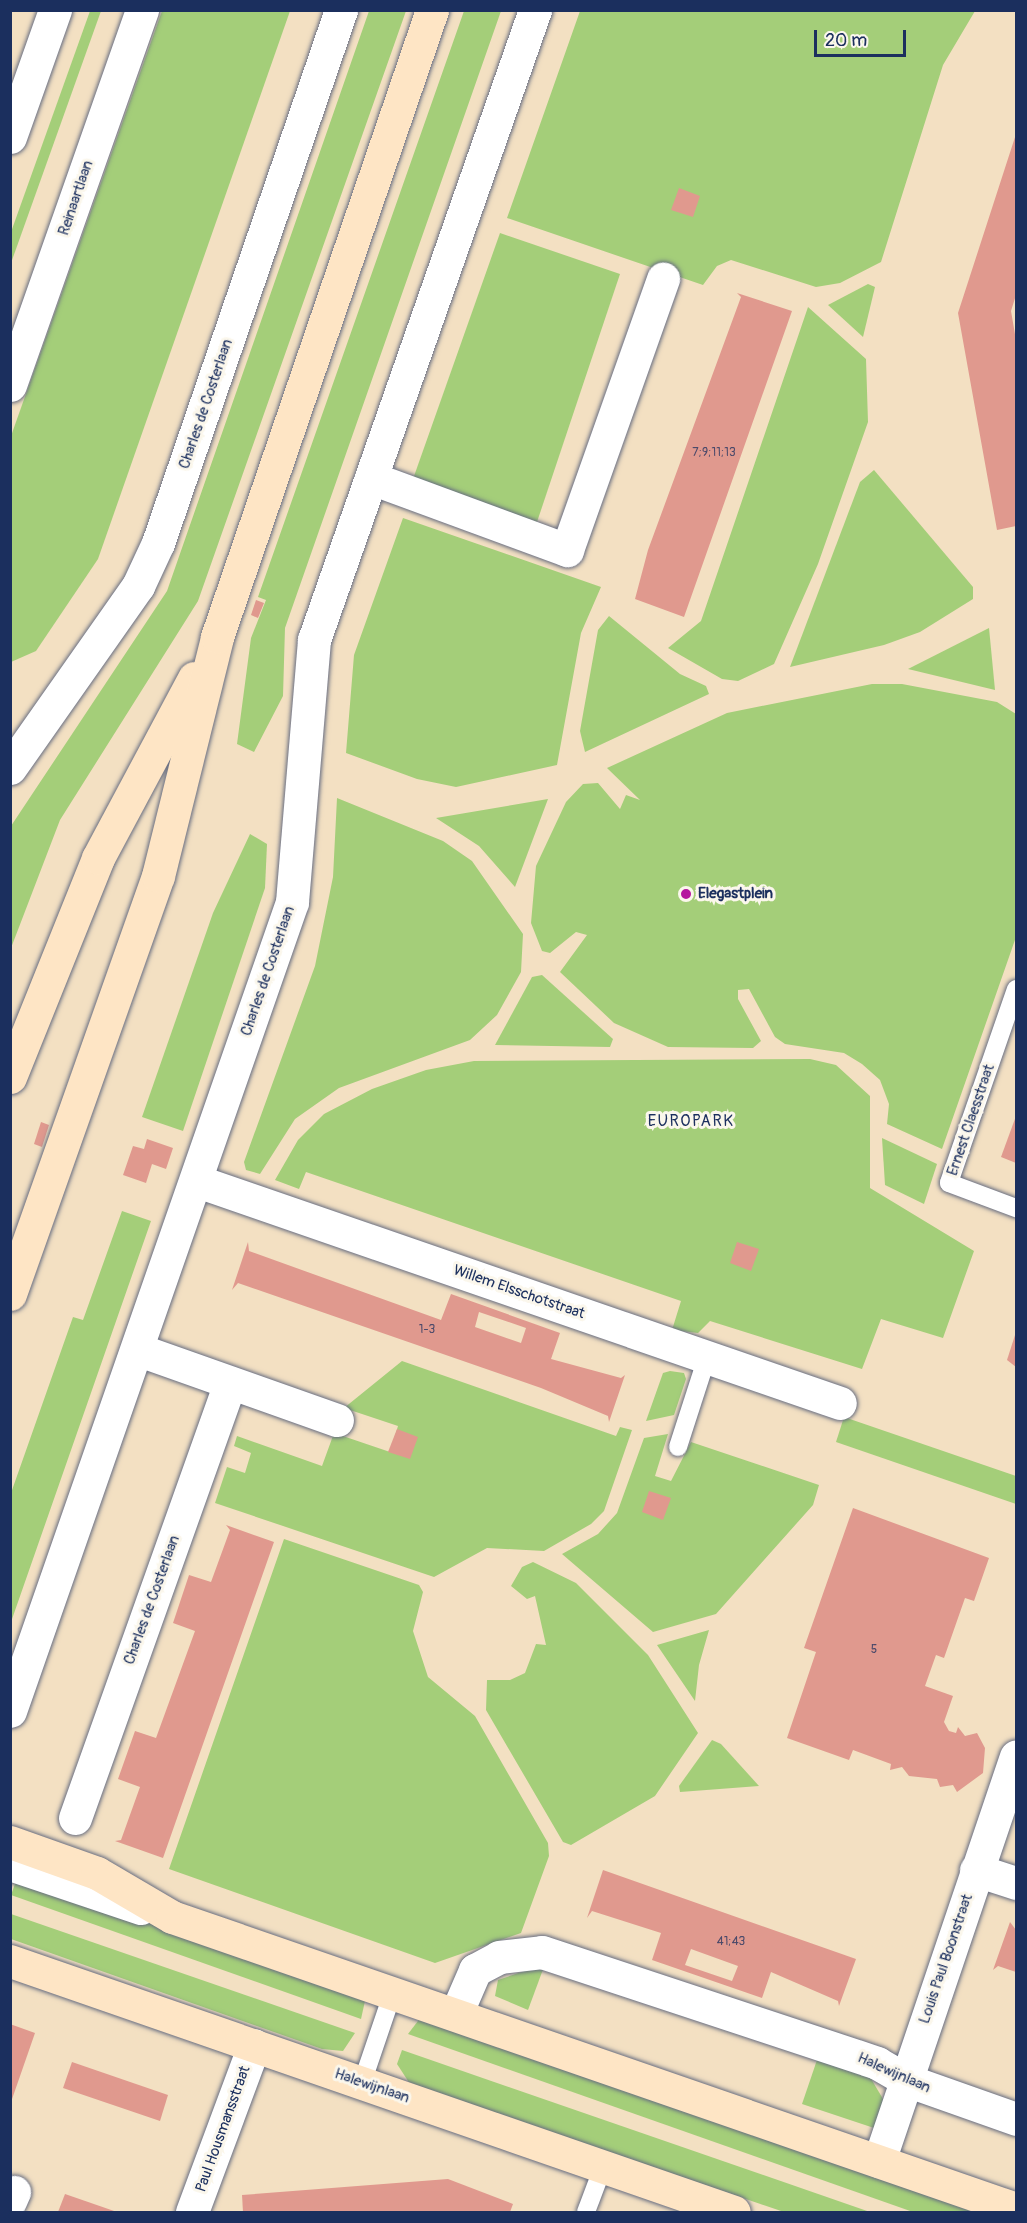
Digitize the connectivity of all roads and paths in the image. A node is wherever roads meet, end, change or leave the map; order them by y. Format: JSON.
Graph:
{"nodes":[{"id":1,"x":55,"y":10,"type":"edge"},
{"id":2,"x":142,"y":10,"type":"edge"},
{"id":3,"x":341,"y":10,"type":"edge"},
{"id":4,"x":432,"y":10,"type":"edge"},
{"id":5,"x":535,"y":10,"type":"edge"},
{"id":6,"x":10,"y":137,"type":"edge"},
{"id":7,"x":663,"y":279,"type":"dead end"},
{"id":8,"x":10,"y":385,"type":"edge"},
{"id":9,"x":371,"y":478,"type":"junction"},
{"id":10,"x":217,"y":637,"type":"junction"},
{"id":11,"x":10,"y":768,"type":"edge"},
{"id":12,"x":1017,"y":989,"type":"edge"},
{"id":13,"x":10,"y":1077,"type":"edge"},
{"id":14,"x":197,"y":1181,"type":"junction"},
{"id":15,"x":1017,"y":1208,"type":"edge"},
{"id":16,"x":10,"y":1294,"type":"edge"},
{"id":17,"x":139,"y":1350,"type":"junction"},
{"id":18,"x":707,"y":1357,"type":"junction"},
{"id":19,"x":230,"y":1383,"type":"junction"},
{"id":20,"x":840,"y":1403,"type":"dead end"},
{"id":21,"x":337,"y":1420,"type":"dead end"},
{"id":22,"x":678,"y":1447,"type":"dead end"},
{"id":23,"x":10,"y":1711,"type":"edge"},
{"id":24,"x":1017,"y":1757,"type":"edge"},
{"id":25,"x":75,"y":1818,"type":"dead end"},
{"id":26,"x":10,"y":1842,"type":"edge"},
{"id":27,"x":10,"y":1864,"type":"edge"},
{"id":28,"x":976,"y":1870,"type":"junction"},
{"id":29,"x":1017,"y":1883,"type":"edge"},
{"id":30,"x":172,"y":1917,"type":"junction"},
{"id":31,"x":10,"y":1961,"type":"edge"},
{"id":32,"x":393,"y":1992,"type":"junction"},
{"id":33,"x":456,"y":2014,"type":"junction"},
{"id":34,"x":254,"y":2045,"type":"junction"},
{"id":35,"x":906,"y":2080,"type":"junction"},
{"id":36,"x":362,"y":2083,"type":"junction"},
{"id":37,"x":1017,"y":2119,"type":"edge"},
{"id":38,"x":879,"y":2161,"type":"junction"},
{"id":39,"x":603,"y":2167,"type":"junction"},
{"id":40,"x":1017,"y":2209,"type":"edge"},
{"id":41,"x":192,"y":2212,"type":"edge"},
{"id":42,"x":586,"y":2212,"type":"edge"},
{"id":43,"x":734,"y":2212,"type":"edge"}],
"edges":[{"from":1,"to":6,"type":"street"},
{"from":2,"to":8,"type":"street","name":"Reinaartlaan"},
{"from":3,"to":11,"type":"street","name":"Charles de Costerlaan"},
{"from":4,"to":10,"type":"main road"},
{"from":5,"to":9,"type":"street","name":"Charles de Costerlaan"},
{"from":7,"to":9,"type":"street"},
{"from":9,"to":14,"type":"street","name":"Charles de Costerlaan"},
{"from":10,"to":13,"type":"main road"},
{"from":10,"to":16,"type":"main road"},
{"from":12,"to":15,"type":"lane","name":"Ernest Claesstraat"},
{"from":14,"to":17,"type":"street","name":"Charles de Costerlaan"},
{"from":14,"to":18,"type":"street","name":"Willem Elsschotstraat"},
{"from":17,"to":19,"type":"street"},
{"from":17,"to":23,"type":"street","name":"Charles de Costerlaan"},
{"from":18,"to":20,"type":"street","name":"Willem Elsschotstraat"},
{"from":18,"to":22,"type":"lane"},
{"from":19,"to":21,"type":"street"},
{"from":19,"to":25,"type":"street","name":"Charles de Costerlaan"},
{"from":24,"to":28,"type":"street","name":"Louis Paul Boonstraat"},
{"from":26,"to":30,"type":"main road"},
{"from":27,"to":30,"type":"street"},
{"from":28,"to":29,"type":"street"},
{"from":28,"to":35,"type":"street","name":"Louis Paul Boonstraat"},
{"from":30,"to":32,"type":"main road"},
{"from":31,"to":34,"type":"main road","name":"Halewijnlaan"},
{"from":32,"to":33,"type":"main road"},
{"from":32,"to":36,"type":"lane"},
{"from":33,"to":35,"type":"street","name":"Halewijnlaan"},
{"from":33,"to":38,"type":"main road"},
{"from":34,"to":36,"type":"main road","name":"Halewijnlaan"},
{"from":34,"to":41,"type":"street","name":"Paul Housmansstraat"},
{"from":35,"to":37,"type":"street","name":"Halewijnlaan"},
{"from":35,"to":38,"type":"street","name":"Louis Paul Boonstraat"},
{"from":36,"to":39,"type":"main road","name":"Halewijnlaan"},
{"from":38,"to":40,"type":"main road"},
{"from":39,"to":42,"type":"lane"},
{"from":39,"to":43,"type":"main road","name":"Halewijnlaan"}]}
